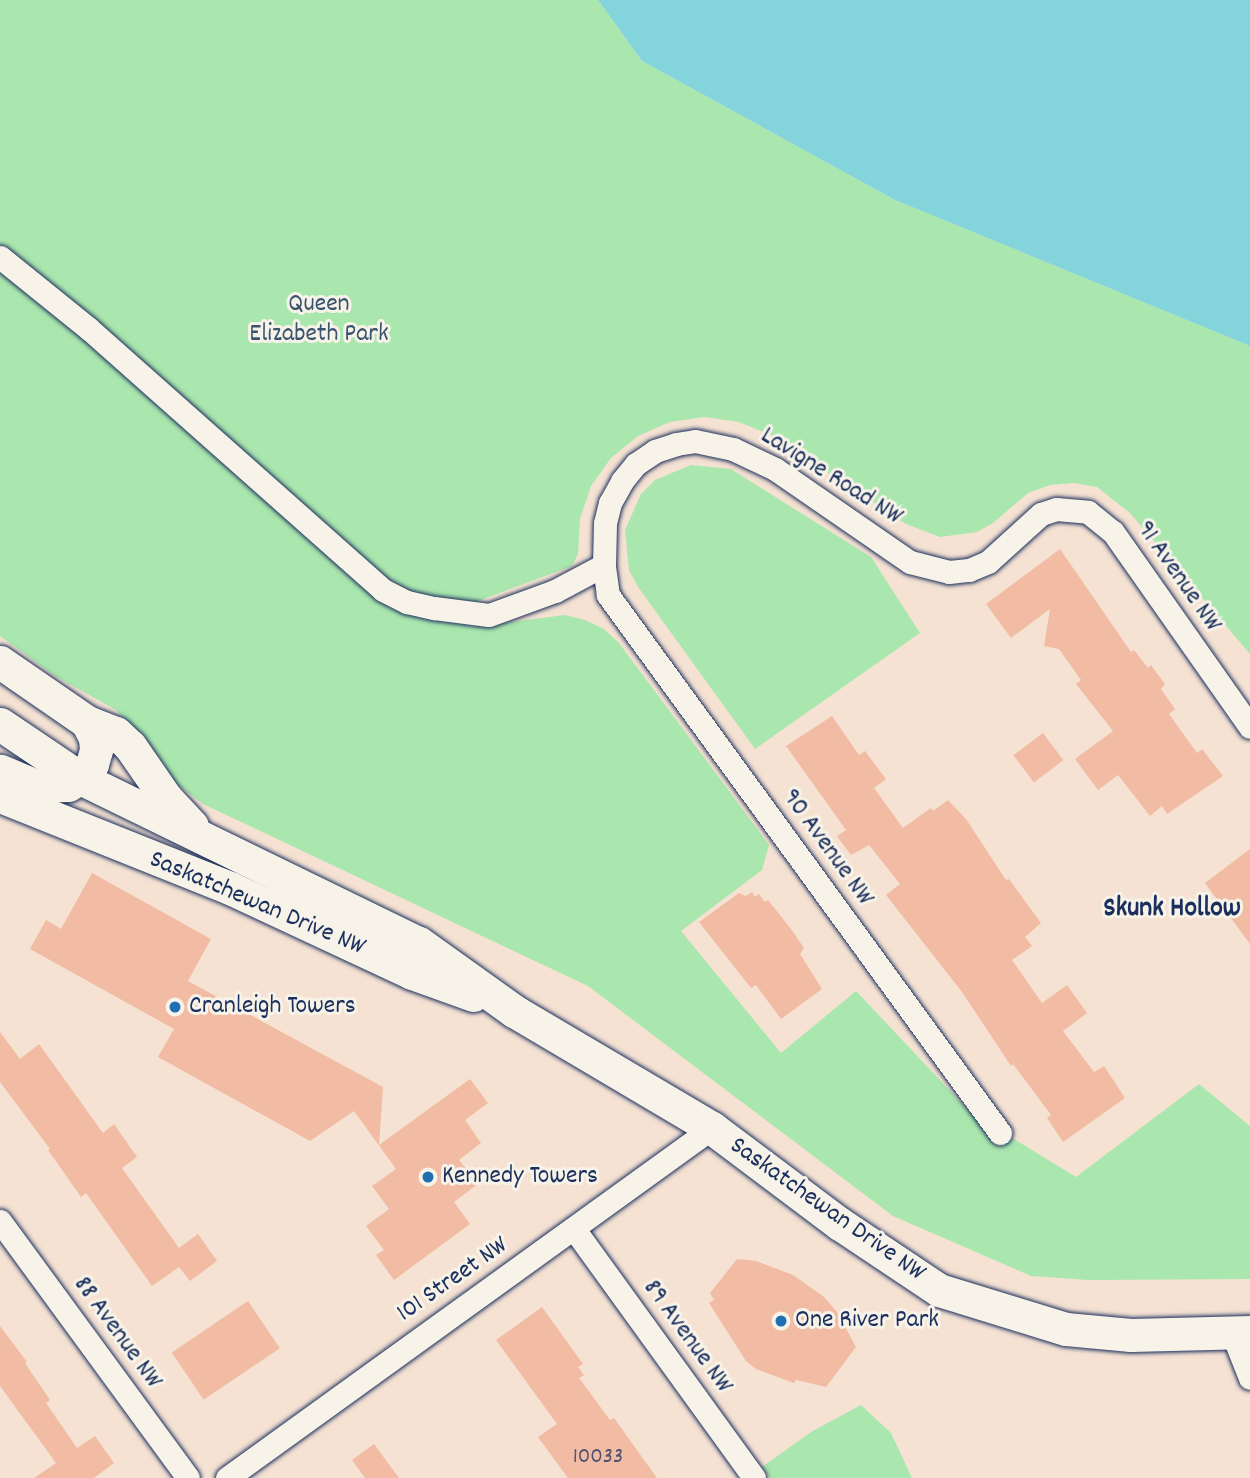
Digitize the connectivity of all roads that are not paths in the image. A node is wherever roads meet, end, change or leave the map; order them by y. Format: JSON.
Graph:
{"nodes":[{"id":1,"x":0,"y":257,"type":"edge"},
{"id":2,"x":1072,"y":509,"type":"joint"},
{"id":3,"x":604,"y":565,"type":"junction"},
{"id":4,"x":608,"y":595,"type":"joint"},
{"id":5,"x":0,"y":662,"type":"edge"},
{"id":6,"x":88,"y":722,"type":"junction"},
{"id":7,"x":0,"y":724,"type":"edge"},
{"id":8,"x":1250,"y":727,"type":"edge"},
{"id":9,"x":0,"y":771,"type":"edge"},
{"id":10,"x":80,"y":778,"type":"junction"},
{"id":11,"x":0,"y":796,"type":"edge"},
{"id":12,"x":210,"y":842,"type":"junction"},
{"id":13,"x":514,"y":1011,"type":"junction"},
{"id":14,"x":712,"y":1128,"type":"junction"},
{"id":15,"x":1000,"y":1133,"type":"dead end"},
{"id":16,"x":0,"y":1221,"type":"edge"},
{"id":17,"x":574,"y":1229,"type":"junction"},
{"id":18,"x":1242,"y":1333,"type":"edge"},
{"id":19,"x":1250,"y":1378,"type":"edge"},
{"id":20,"x":188,"y":1478,"type":"edge"},
{"id":21,"x":227,"y":1478,"type":"edge"},
{"id":22,"x":754,"y":1478,"type":"edge"}],
"edges":[{"from":1,"to":3,"type":"street"},
{"from":2,"to":3,"type":"street","name":"Lavigne Road NW"},
{"from":2,"to":8,"type":"street","name":"91 Avenue NW"},
{"from":3,"to":4,"type":"street","name":"Lavigne Road NW"},
{"from":4,"to":15,"type":"street","name":"90 Avenue NW"},
{"from":5,"to":6,"type":"main road"},
{"from":6,"to":10,"type":"main road"},
{"from":6,"to":12,"type":"main road"},
{"from":7,"to":10,"type":"main road","name":"Saskatchewan Drive NW"},
{"from":9,"to":10,"type":"main road"},
{"from":10,"to":12,"type":"main road","name":"Saskatchewan Drive NW"},
{"from":11,"to":13,"type":"main road","name":"Saskatchewan Drive NW"},
{"from":12,"to":13,"type":"main road","name":"Saskatchewan Drive NW"},
{"from":13,"to":14,"type":"main road","name":"Saskatchewan Drive NW"},
{"from":14,"to":17,"type":"street","name":"101 Street NW"},
{"from":14,"to":18,"type":"main road","name":"Saskatchewan Drive NW"},
{"from":16,"to":20,"type":"street","name":"88 Avenue NW"},
{"from":17,"to":21,"type":"street","name":"101 Street NW"},
{"from":17,"to":22,"type":"street","name":"89 Avenue NW"},
{"from":18,"to":19,"type":"street"}]}
